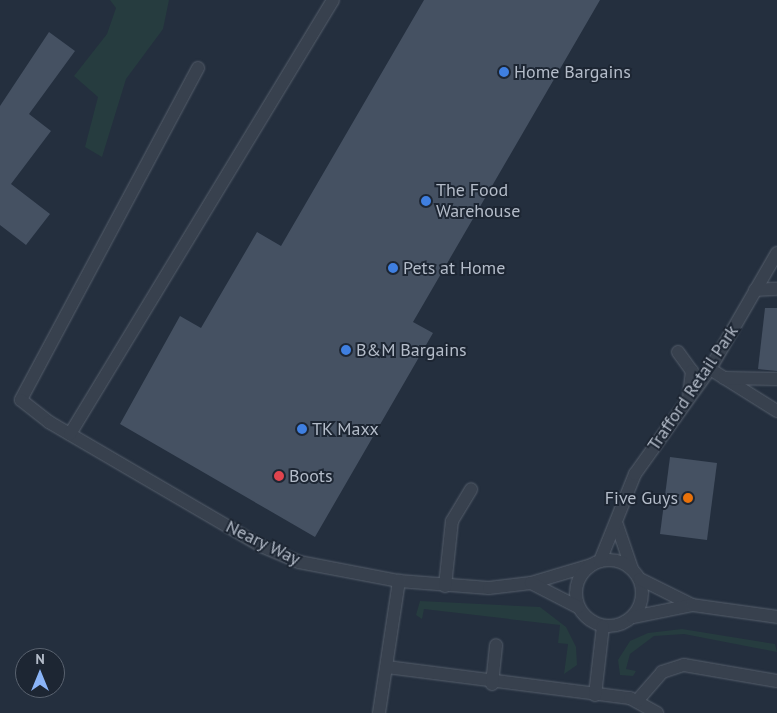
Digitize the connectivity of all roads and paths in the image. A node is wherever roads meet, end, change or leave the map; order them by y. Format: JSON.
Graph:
{"nodes":[{"id":1,"x":333,"y":0,"type":"edge"},
{"id":2,"x":198,"y":68,"type":"dead end"},
{"id":3,"x":777,"y":253,"type":"edge"},
{"id":4,"x":777,"y":289,"type":"edge"},
{"id":5,"x":755,"y":290,"type":"junction"},
{"id":6,"x":678,"y":352,"type":"dead end"},
{"id":7,"x":710,"y":369,"type":"junction"},
{"id":8,"x":724,"y":378,"type":"junction"},
{"id":9,"x":777,"y":379,"type":"edge"},
{"id":10,"x":687,"y":402,"type":"junction"},
{"id":11,"x":777,"y":411,"type":"edge"},
{"id":12,"x":70,"y":434,"type":"junction"},
{"id":13,"x":471,"y":489,"type":"dead end"},
{"id":14,"x":617,"y":525,"type":"junction"},
{"id":15,"x":596,"y":563,"type":"junction"},
{"id":16,"x":636,"y":574,"type":"junction"},
{"id":17,"x":399,"y":581,"type":"junction"},
{"id":18,"x":531,"y":583,"type":"junction"},
{"id":19,"x":445,"y":586,"type":"junction"},
{"id":20,"x":692,"y":605,"type":"junction"},
{"id":21,"x":578,"y":607,"type":"junction"},
{"id":22,"x":633,"y":617,"type":"junction"},
{"id":23,"x":777,"y":617,"type":"edge"},
{"id":24,"x":603,"y":626,"type":"junction"},
{"id":25,"x":496,"y":645,"type":"dead end"},
{"id":26,"x":386,"y":667,"type":"junction"},
{"id":27,"x":777,"y":681,"type":"edge"},
{"id":28,"x":492,"y":684,"type":"junction"},
{"id":29,"x":595,"y":695,"type":"junction"},
{"id":30,"x":638,"y":701,"type":"junction"},
{"id":31,"x":379,"y":713,"type":"edge"},
{"id":32,"x":657,"y":713,"type":"edge"}],
"edges":[{"from":1,"to":12,"type":"lane"},
{"from":2,"to":12,"type":"lane","name":"Neary Way"},
{"from":3,"to":5,"type":"lane","name":"Trafford Retail Park"},
{"from":4,"to":5,"type":"lane"},
{"from":5,"to":7,"type":"lane","name":"Trafford Retail Park"},
{"from":6,"to":10,"type":"lane"},
{"from":7,"to":8,"type":"lane"},
{"from":7,"to":10,"type":"lane","name":"Trafford Retail Park"},
{"from":8,"to":9,"type":"lane"},
{"from":8,"to":11,"type":"lane"},
{"from":10,"to":14,"type":"lane","name":"Trafford Retail Park"},
{"from":12,"to":17,"type":"lane","name":"Neary Way"},
{"from":13,"to":19,"type":"lane"},
{"from":14,"to":15,"type":"lane","name":"Trafford Retail Park"},
{"from":14,"to":16,"type":"lane"},
{"from":15,"to":16,"type":"lane"},
{"from":15,"to":18,"type":"lane","name":"Neary Way"},
{"from":15,"to":21,"type":"lane"},
{"from":16,"to":20,"type":"lane"},
{"from":16,"to":22,"type":"lane"},
{"from":17,"to":19,"type":"lane","name":"Neary Way"},
{"from":17,"to":26,"type":"lane"},
{"from":18,"to":19,"type":"lane","name":"Neary Way"},
{"from":18,"to":21,"type":"lane","name":"Neary Way"},
{"from":20,"to":22,"type":"lane"},
{"from":20,"to":23,"type":"lane"},
{"from":21,"to":24,"type":"lane"},
{"from":22,"to":24,"type":"lane"},
{"from":24,"to":29,"type":"lane"},
{"from":25,"to":28,"type":"lane"},
{"from":26,"to":28,"type":"lane"},
{"from":26,"to":31,"type":"lane"},
{"from":27,"to":30,"type":"lane"},
{"from":28,"to":29,"type":"lane"},
{"from":29,"to":30,"type":"lane"},
{"from":30,"to":32,"type":"lane"}]}
